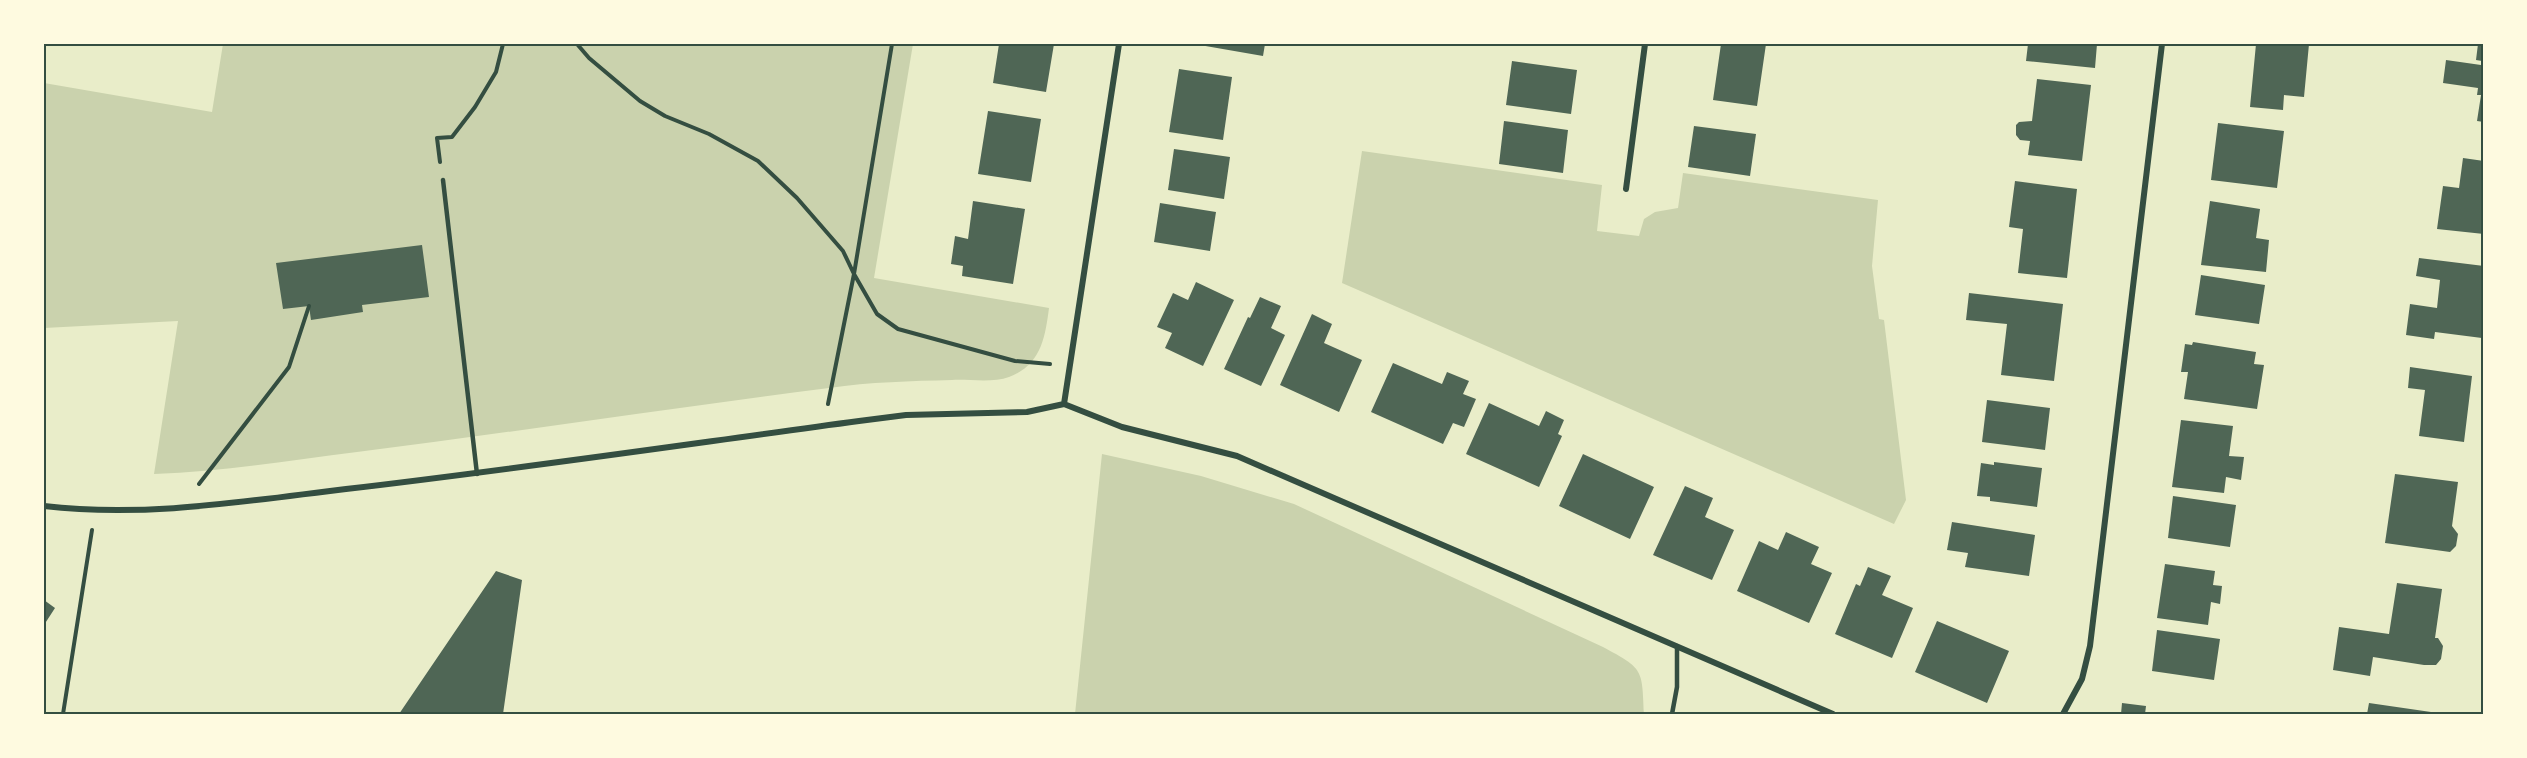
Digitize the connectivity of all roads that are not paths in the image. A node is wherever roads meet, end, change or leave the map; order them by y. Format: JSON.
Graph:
{"nodes":[{"id":1,"x":1119,"y":44,"type":"edge"},
{"id":2,"x":1645,"y":44,"type":"edge"},
{"id":3,"x":2162,"y":44,"type":"edge"},
{"id":4,"x":443,"y":180,"type":"road end"},
{"id":5,"x":1626,"y":189,"type":"dead end"},
{"id":6,"x":1064,"y":404,"type":"junction"},
{"id":7,"x":477,"y":474,"type":"junction"},
{"id":8,"x":44,"y":506,"type":"edge"},
{"id":9,"x":1677,"y":645,"type":"junction"},
{"id":10,"x":1672,"y":714,"type":"edge"},
{"id":11,"x":1833,"y":714,"type":"edge"},
{"id":12,"x":2063,"y":714,"type":"edge"}],
"edges":[{"from":1,"to":6,"type":"street"},
{"from":2,"to":5,"type":"street"},
{"from":3,"to":12,"type":"street"},
{"from":4,"to":7,"type":"lane"},
{"from":6,"to":7,"type":"street"},
{"from":6,"to":9,"type":"street"},
{"from":7,"to":8,"type":"street"},
{"from":9,"to":10,"type":"lane"},
{"from":9,"to":11,"type":"street"}]}
